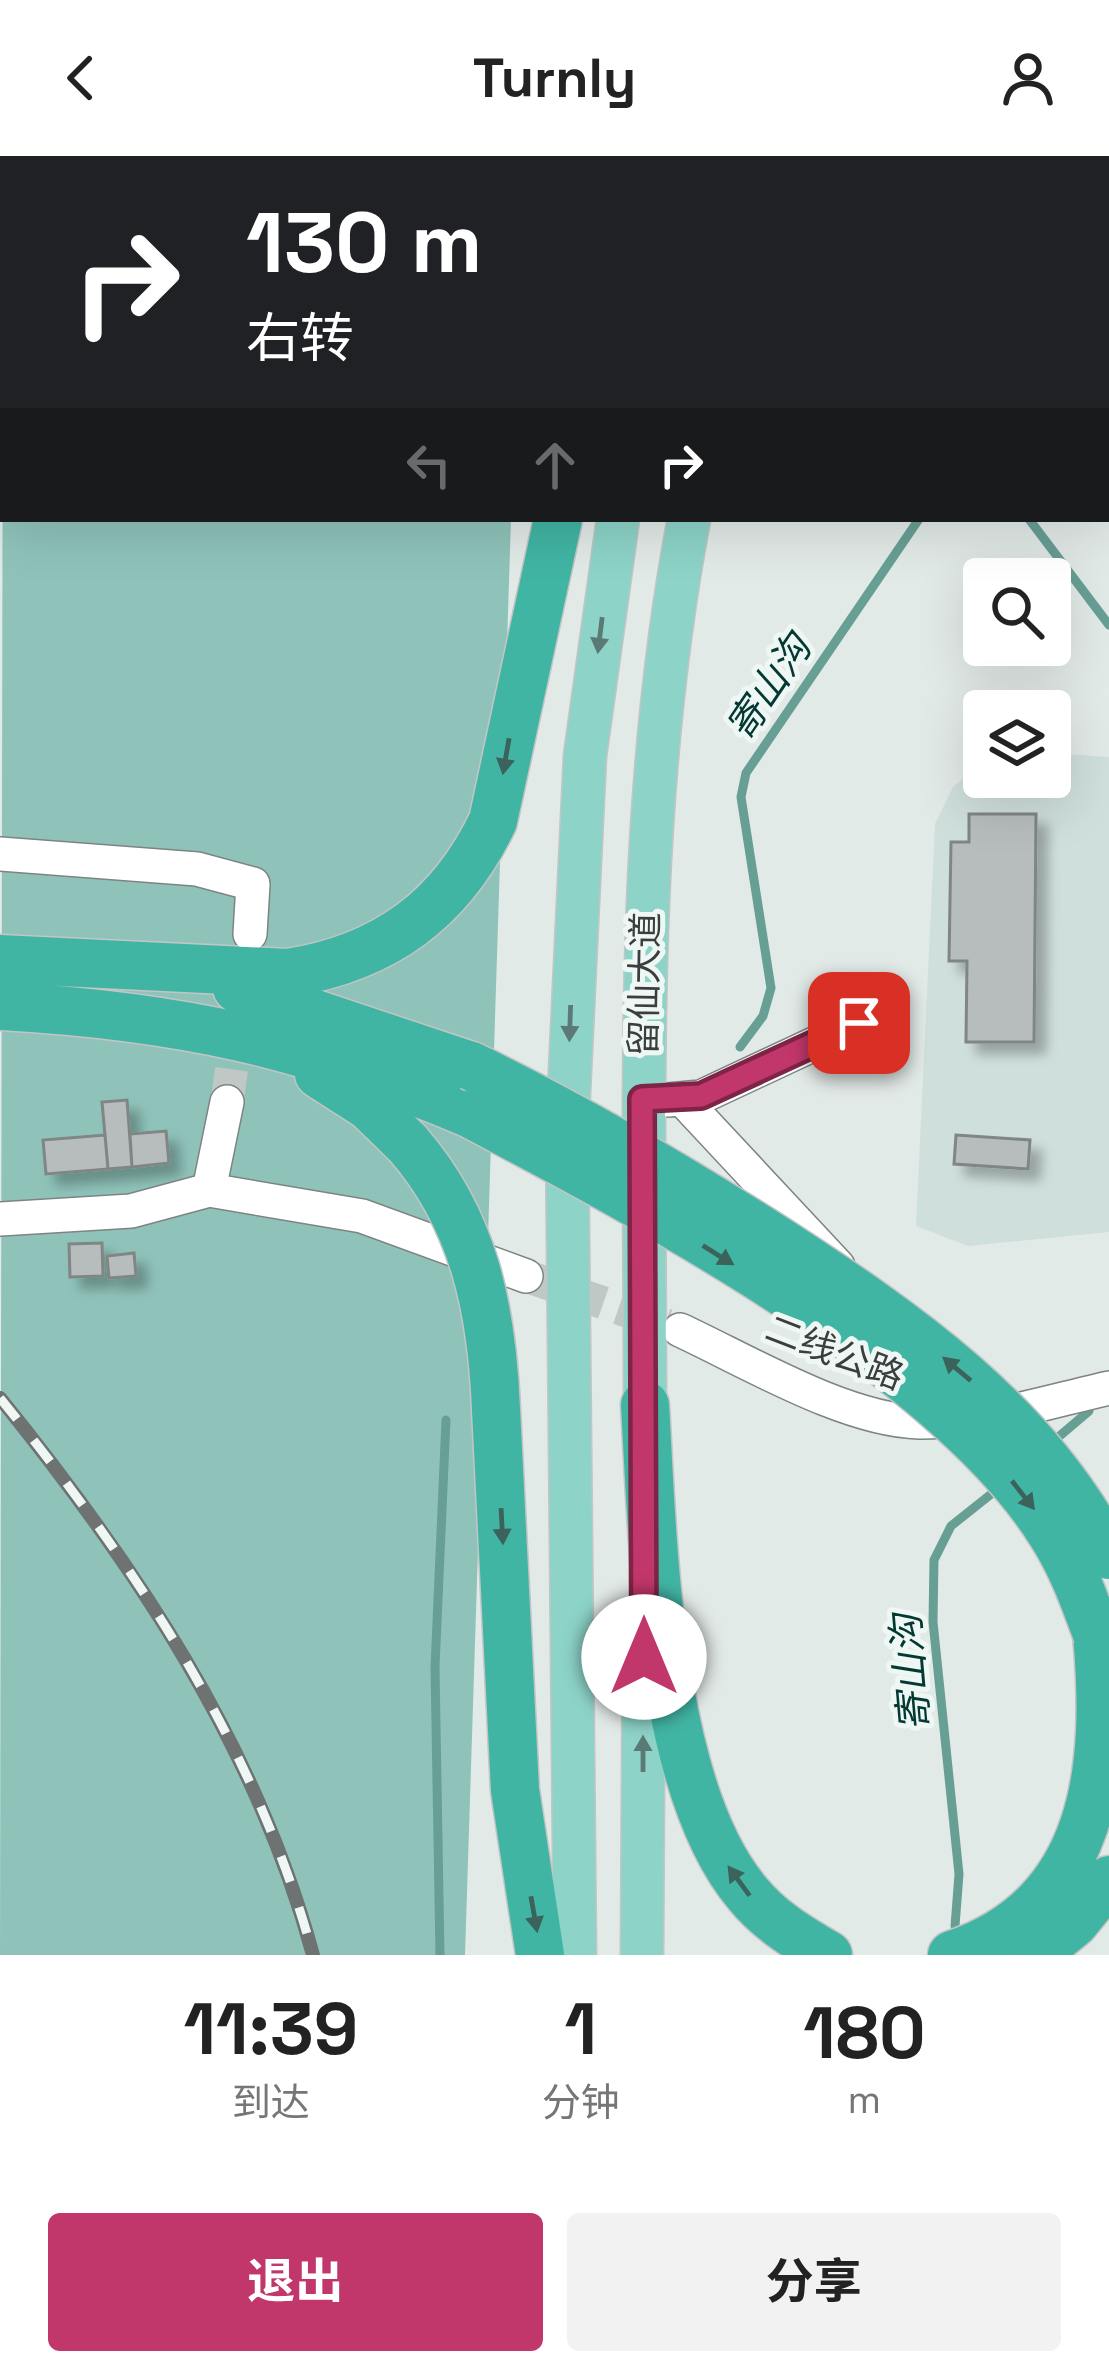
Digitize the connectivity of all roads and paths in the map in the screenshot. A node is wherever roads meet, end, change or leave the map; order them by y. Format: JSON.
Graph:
{"nodes":[{"id":1,"x":557,"y":522,"type":"edge"},
{"id":2,"x":618,"y":522,"type":"edge"},
{"id":3,"x":689,"y":522,"type":"edge"},
{"id":4,"x":0,"y":854,"type":"edge"},
{"id":5,"x":250,"y":934,"type":"dead end"},
{"id":6,"x":0,"y":959,"type":"edge"},
{"id":7,"x":163,"y":970,"type":"junction"},
{"id":8,"x":0,"y":1006,"type":"edge"},
{"id":9,"x":859,"y":1023,"type":"dead end"},
{"id":10,"x":204,"y":1026,"type":"junction"},
{"id":11,"x":663,"y":1100,"type":"junction"},
{"id":12,"x":227,"y":1102,"type":"tunnel mouth"},
{"id":13,"x":209,"y":1190,"type":"junction"},
{"id":14,"x":0,"y":1219,"type":"edge"},
{"id":15,"x":526,"y":1276,"type":"tunnel mouth"},
{"id":16,"x":680,"y":1330,"type":"tunnel mouth"},
{"id":17,"x":1109,"y":1388,"type":"edge"},
{"id":18,"x":645,"y":1405,"type":"junction"},
{"id":19,"x":890,"y":1419,"type":"junction"},
{"id":20,"x":1109,"y":1555,"type":"edge"},
{"id":21,"x":1109,"y":1880,"type":"edge"},
{"id":22,"x":540,"y":1955,"type":"edge"},
{"id":23,"x":575,"y":1955,"type":"edge"},
{"id":24,"x":642,"y":1955,"type":"edge"},
{"id":25,"x":828,"y":1955,"type":"edge"},
{"id":26,"x":952,"y":1955,"type":"edge"},
{"id":27,"x":1035,"y":1955,"type":"edge"}],
"edges":[{"from":1,"to":7,"type":"highway","one_way":true},
{"from":2,"to":23,"type":"main road","name":"留仙大道","one_way":true},
{"from":3,"to":11,"type":"main road","name":"留仙大道"},
{"from":4,"to":5,"type":"street"},
{"from":6,"to":7,"type":"highway"},
{"from":20,"to":7,"type":"highway","one_way":true,"bridge":true},
{"from":8,"to":10,"type":"highway"},
{"from":9,"to":11,"type":"street"},
{"from":10,"to":22,"type":"highway","one_way":true,"bridge":true},
{"from":10,"to":26,"type":"highway","one_way":true,"bridge":true},
{"from":11,"to":18,"type":"main road","name":"留仙大道"},
{"from":11,"to":19,"type":"street"},
{"from":12,"to":13,"type":"street"},
{"from":13,"to":14,"type":"street"},
{"from":13,"to":15,"type":"street"},
{"from":16,"to":19,"type":"street","name":"二线公路"},
{"from":17,"to":19,"type":"street","name":"二线公路"},
{"from":24,"to":18,"type":"main road","name":"留仙大道","one_way":true},
{"from":25,"to":18,"type":"highway","one_way":true},
{"from":21,"to":27,"type":"highway"}]}
